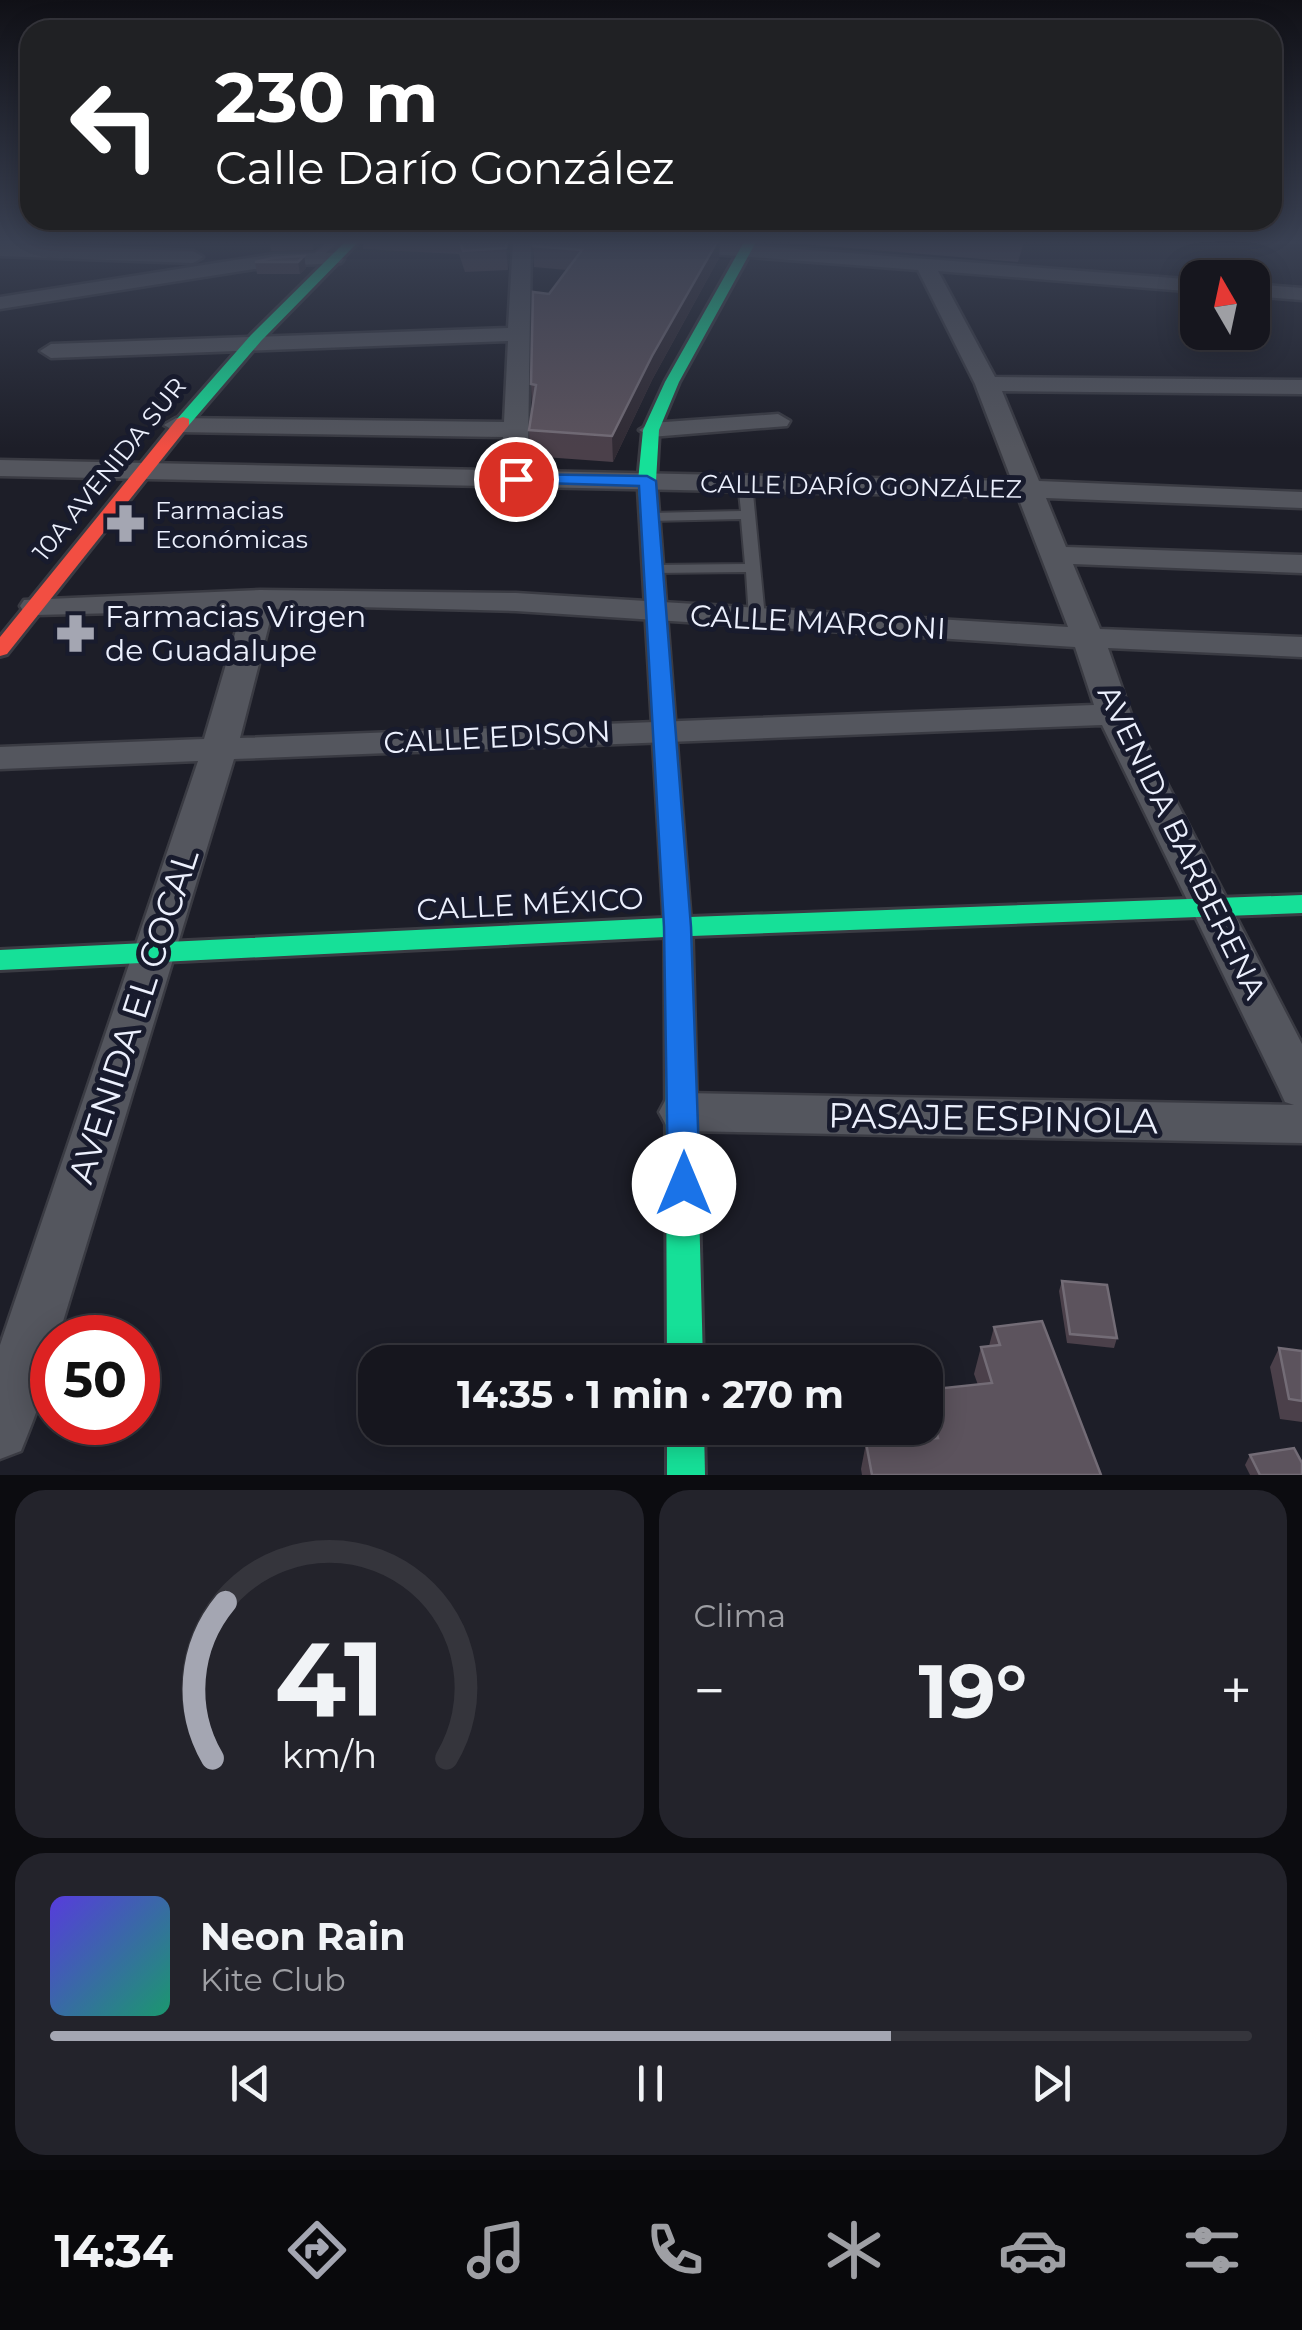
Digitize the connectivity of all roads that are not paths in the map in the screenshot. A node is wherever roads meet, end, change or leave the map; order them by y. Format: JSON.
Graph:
{"nodes":[{"id":1,"x":277,"y":311,"type":"edge"},
{"id":2,"x":520,"y":311,"type":"edge"},
{"id":3,"x":711,"y":311,"type":"edge"},
{"id":4,"x":949,"y":311,"type":"edge"},
{"id":5,"x":519,"y":334,"type":"junction"},
{"id":6,"x":249,"y":344,"type":"junction"},
{"id":7,"x":51,"y":350,"type":"dead end"},
{"id":8,"x":987,"y":384,"type":"junction"},
{"id":9,"x":1302,"y":387,"type":"edge"},
{"id":10,"x":778,"y":421,"type":"dead end"},
{"id":11,"x":176,"y":425,"type":"junction"},
{"id":12,"x":515,"y":430,"type":"junction"},
{"id":13,"x":652,"y":430,"type":"junction"},
{"id":14,"x":0,"y":468,"type":"edge"},
{"id":15,"x":140,"y":472,"type":"junction"},
{"id":16,"x":516,"y":479,"type":"junction"},
{"id":17,"x":647,"y":481,"type":"junction"},
{"id":18,"x":745,"y":483,"type":"junction"},
{"id":19,"x":1026,"y":490,"type":"junction"},
{"id":20,"x":1302,"y":500,"type":"edge"},
{"id":21,"x":748,"y":516,"type":"junction"},
{"id":22,"x":650,"y":517,"type":"junction"},
{"id":23,"x":1054,"y":555,"type":"junction"},
{"id":24,"x":1302,"y":564,"type":"edge"},
{"id":25,"x":752,"y":568,"type":"junction"},
{"id":26,"x":654,"y":569,"type":"junction"},
{"id":27,"x":260,"y":600,"type":"junction"},
{"id":28,"x":35,"y":606,"type":"junction"},
{"id":29,"x":656,"y":612,"type":"junction"},
{"id":30,"x":757,"y":618,"type":"junction"},
{"id":31,"x":1088,"y":638,"type":"junction"},
{"id":32,"x":1302,"y":647,"type":"edge"},
{"id":33,"x":0,"y":650,"type":"edge"},
{"id":34,"x":1114,"y":714,"type":"junction"},
{"id":35,"x":664,"y":729,"type":"junction"},
{"id":36,"x":219,"y":750,"type":"junction"},
{"id":37,"x":0,"y":758,"type":"edge"},
{"id":38,"x":1302,"y":904,"type":"edge"},
{"id":39,"x":1212,"y":907,"type":"junction"},
{"id":40,"x":678,"y":927,"type":"junction"},
{"id":41,"x":152,"y":953,"type":"junction"},
{"id":42,"x":0,"y":960,"type":"edge"},
{"id":43,"x":1302,"y":1089,"type":"edge"},
{"id":44,"x":684,"y":1112,"type":"junction"},
{"id":45,"x":1302,"y":1124,"type":"edge"},
{"id":46,"x":685,"y":1345,"type":"edge"},
{"id":47,"x":0,"y":1431,"type":"edge"},
{"id":48,"x":686,"y":1445,"type":"edge"},
{"id":49,"x":686,"y":1475,"type":"edge"}],
"edges":[{"from":1,"to":6,"type":"main road","name":"10A AVENIDA SUR"},
{"from":2,"to":5,"type":"street"},
{"from":3,"to":13,"type":"main road"},
{"from":4,"to":8,"type":"street","name":"AVENIDA BARBERENA"},
{"from":5,"to":6,"type":"street"},
{"from":5,"to":12,"type":"street"},
{"from":6,"to":7,"type":"street"},
{"from":6,"to":11,"type":"main road","name":"10A AVENIDA SUR"},
{"from":8,"to":9,"type":"street"},
{"from":8,"to":19,"type":"street","name":"AVENIDA BARBERENA"},
{"from":10,"to":13,"type":"street"},
{"from":11,"to":12,"type":"street"},
{"from":11,"to":15,"type":"main road","name":"10A AVENIDA SUR"},
{"from":12,"to":16,"type":"street"},
{"from":13,"to":17,"type":"main road"},
{"from":14,"to":15,"type":"street","name":"CALLE DARÍO GONZÁLEZ"},
{"from":15,"to":16,"type":"street","name":"CALLE DARÍO GONZÁLEZ"},
{"from":15,"to":28,"type":"main road","name":"10A AVENIDA SUR"},
{"from":16,"to":17,"type":"street","name":"CALLE DARÍO GONZÁLEZ"},
{"from":17,"to":18,"type":"street","name":"CALLE DARÍO GONZÁLEZ"},
{"from":17,"to":22,"type":"main road"},
{"from":18,"to":19,"type":"street","name":"CALLE DARÍO GONZÁLEZ"},
{"from":18,"to":21,"type":"lane"},
{"from":19,"to":20,"type":"street","name":"CALLE DARÍO GONZÁLEZ"},
{"from":19,"to":23,"type":"street","name":"AVENIDA BARBERENA"},
{"from":21,"to":22,"type":"lane"},
{"from":21,"to":25,"type":"lane"},
{"from":22,"to":26,"type":"main road"},
{"from":23,"to":24,"type":"street"},
{"from":23,"to":31,"type":"street","name":"AVENIDA BARBERENA"},
{"from":25,"to":26,"type":"lane"},
{"from":25,"to":30,"type":"lane"},
{"from":26,"to":29,"type":"main road"},
{"from":27,"to":28,"type":"street","name":"CALLE MARCONI"},
{"from":27,"to":29,"type":"street","name":"CALLE MARCONI"},
{"from":27,"to":36,"type":"street","name":"AVENIDA EL COCAL"},
{"from":28,"to":33,"type":"main road","name":"10A AVENIDA SUR"},
{"from":29,"to":30,"type":"street","name":"CALLE MARCONI"},
{"from":29,"to":35,"type":"main road"},
{"from":30,"to":31,"type":"street","name":"CALLE MARCONI"},
{"from":31,"to":32,"type":"street","name":"CALLE MARCONI"},
{"from":31,"to":34,"type":"street","name":"AVENIDA BARBERENA"},
{"from":34,"to":35,"type":"street","name":"CALLE EDISON"},
{"from":34,"to":39,"type":"street","name":"AVENIDA BARBERENA"},
{"from":35,"to":36,"type":"street","name":"CALLE EDISON"},
{"from":35,"to":40,"type":"main road"},
{"from":36,"to":37,"type":"street","name":"CALLE EDISON"},
{"from":36,"to":41,"type":"street","name":"AVENIDA EL COCAL"},
{"from":38,"to":39,"type":"main road","name":"CALLE MÉXICO"},
{"from":39,"to":40,"type":"main road","name":"CALLE MÉXICO"},
{"from":39,"to":43,"type":"street","name":"AVENIDA BARBERENA"},
{"from":40,"to":41,"type":"main road","name":"CALLE MÉXICO"},
{"from":40,"to":44,"type":"main road"},
{"from":41,"to":42,"type":"main road","name":"CALLE MÉXICO"},
{"from":41,"to":47,"type":"street","name":"AVENIDA EL COCAL"},
{"from":44,"to":45,"type":"street","name":"PASAJE ESPINOLA"},
{"from":44,"to":46,"type":"main road"},
{"from":48,"to":49,"type":"main road"}]}
